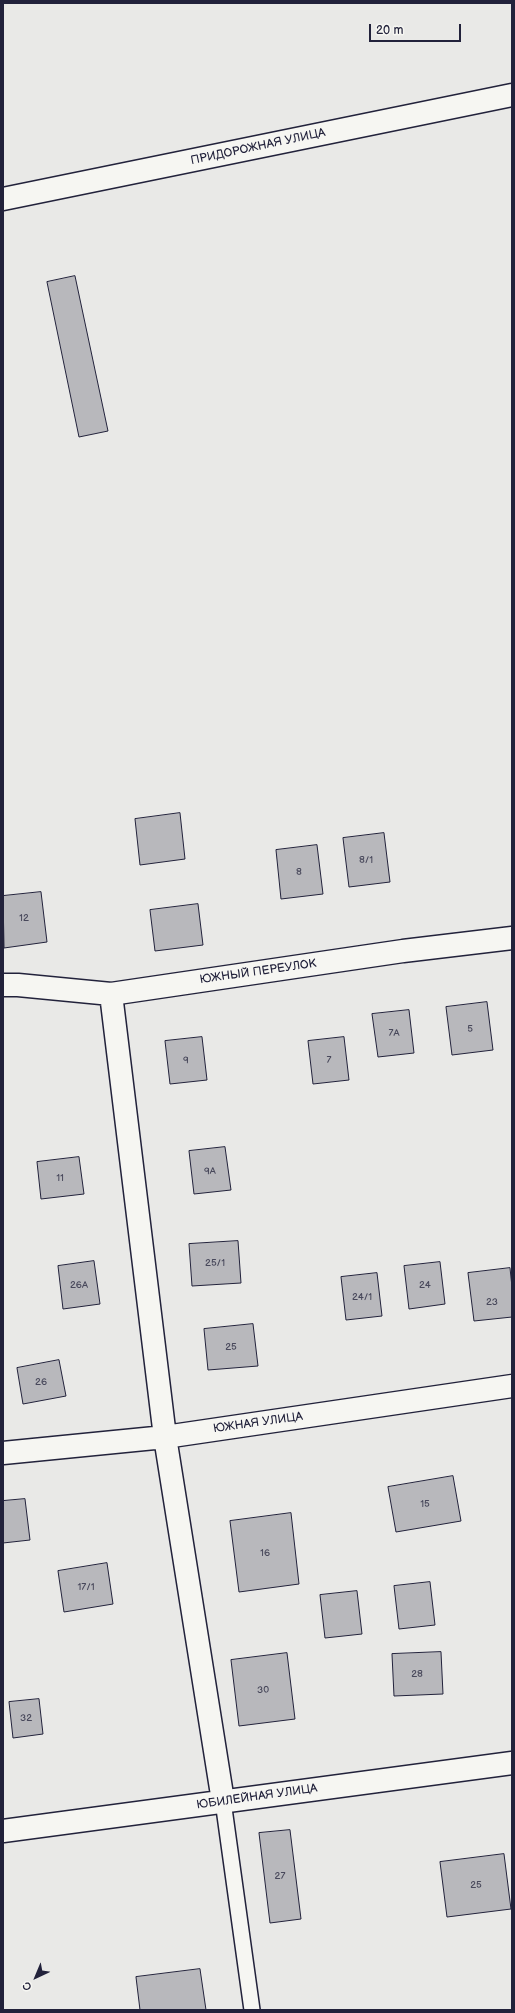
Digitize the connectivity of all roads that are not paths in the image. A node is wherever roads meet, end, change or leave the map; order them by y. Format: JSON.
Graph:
{"nodes":[{"id":1,"x":512,"y":95,"type":"edge"},
{"id":2,"x":3,"y":199,"type":"edge"},
{"id":3,"x":512,"y":938,"type":"edge"},
{"id":4,"x":3,"y":985,"type":"edge"},
{"id":5,"x":111,"y":994,"type":"junction"},
{"id":6,"x":512,"y":1386,"type":"edge"},
{"id":7,"x":165,"y":1437,"type":"junction"},
{"id":8,"x":3,"y":1453,"type":"edge"},
{"id":9,"x":512,"y":1763,"type":"edge"},
{"id":10,"x":223,"y":1801,"type":"junction"},
{"id":11,"x":3,"y":1831,"type":"edge"},
{"id":12,"x":252,"y":2010,"type":"edge"}],
"edges":[{"from":1,"to":2,"type":"street","name":"ПРИДОРОЖНАЯ УЛИЦА"},
{"from":3,"to":5,"type":"street","name":"ЮЖНЫЙ ПЕРЕУЛОК"},
{"from":4,"to":5,"type":"street","name":"ЮЖНЫЙ ПЕРЕУЛОК"},
{"from":5,"to":7,"type":"street"},
{"from":6,"to":7,"type":"street","name":"ЮЖНАЯ УЛИЦА"},
{"from":7,"to":8,"type":"street","name":"ЮЖНАЯ УЛИЦА"},
{"from":7,"to":10,"type":"street"},
{"from":9,"to":10,"type":"street","name":"ЮБИЛЕЙНАЯ УЛИЦА"},
{"from":10,"to":11,"type":"street","name":"ЮБИЛЕЙНАЯ УЛИЦА"},
{"from":10,"to":12,"type":"lane"}]}
